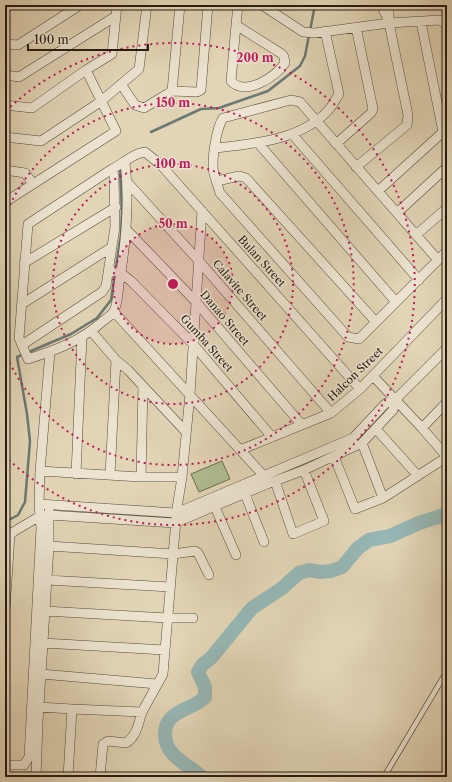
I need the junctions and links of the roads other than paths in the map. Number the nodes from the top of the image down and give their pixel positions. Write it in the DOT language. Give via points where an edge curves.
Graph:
graph roads {
  1 [pos="10,5"];
  2 [pos="80,5"];
  3 [pos="117,5"];
  4 [pos="147,5"];
  5 [pos="180,5"];
  6 [pos="208,5"];
  7 [pos="238,5"];
  8 [pos="262,5"];
  9 [pos="382,5"];
  10 [pos="389,5"];
  11 [pos="5,6"];
  12 [pos="116,16"];
  13 [pos="421,22"];
  14 [pos="389,23"];
  15 [pos="236,25"];
  16 [pos="447,25"];
  17 [pos="356,27"];
  18 [pos="325,31"];
  19 [pos="5,44"];
  20 [pos="86,70"];
  21 [pos="5,75"];
  22 [pos="121,84"];
  23 [pos="172,91"];
  24 [pos="100,102"];
  25 [pos="5,105"];
  26 [pos="316,122"];
  27 [pos="292,134"];
  28 [pos="5,137"];
  29 [pos="258,143"];
  30 [pos="336,144"];
  31 [pos="215,148"];
  32 [pos="125,162"];
  33 [pos="356,167"];
  34 [pos="447,167"];
  35 [pos="5,170"];
  36 [pos="112,170"];
  37 [pos="217,181"];
  38 [pos="128,183"];
  39 [pos="33,184"];
  40 [pos="378,191"];
  41 [pos="5,202"];
  42 [pos="116,207"];
  43 [pos="447,208"];
  44 [pos="202,211"];
  45 [pos="397,213"];
  46 [pos="127,230"];
  47 [pos="416,235"];
  48 [pos="112,246"];
  49 [pos="447,251"];
  50 [pos="198,260"];
  51 [pos="438,260"];
  52 [pos="24,263"];
  53 [pos="116,271"];
  54 [pos="418,280"];
  55 [pos="447,299"];
  56 [pos="196,302"];
  57 [pos="396,302"];
  58 [pos="22,304"];
  59 [pos="114,312"];
  60 [pos="376,322"];
  61 [pos="92,332"];
  62 [pos="82,337"];
  63 [pos="193,344"];
  64 [pos="447,348"];
  65 [pos="24,351"];
  66 [pos="50,352"];
  67 [pos="116,360"];
  68 [pos="372,376"];
  69 [pos="143,386"];
  70 [pos="360,389"];
  71 [pos="190,394"];
  72 [pos="395,400"];
  73 [pos="445,407"];
  74 [pos="332,413"];
  75 [pos="302,425"];
  76 [pos="376,428"];
  77 [pos="422,428"];
  78 [pos="186,432"];
  79 [pos="272,437"];
  80 [pos="362,443"];
  81 [pos="240,450"];
  82 [pos="334,456"];
  83 [pos="447,457"];
  84 [pos="304,470"];
  85 [pos="40,471"];
  86 [pos="76,474"];
  87 [pos="110,475"];
  88 [pos="264,476"];
  89 [pos="418,476"];
  90 [pos="141,477"];
  91 [pos="182,477"];
  92 [pos="275,481"];
  93 [pos="245,494"];
  94 [pos="383,498"];
  95 [pos="39,504"];
  96 [pos="49,505"];
  97 [pos="215,507"];
  98 [pos="176,513"];
  99 [pos="45,516"];
  100 [pos="175,523"];
  101 [pos="264,542"];
  102 [pos="49,546"];
  103 [pos="173,554"];
  104 [pos="236,554"];
  105 [pos="209,575"];
  106 [pos="47,580"];
  107 [pos="170,587"];
  108 [pos="5,610"];
  109 [pos="45,610"];
  110 [pos="167,618"];
  111 [pos="193,618"];
  112 [pos="43,643"];
  113 [pos="165,650"];
  114 [pos="447,671"];
  115 [pos="41,674"];
  116 [pos="157,684"];
  117 [pos="39,707"];
  118 [pos="72,709"];
  119 [pos="142,712"];
  120 [pos="34,723"];
  121 [pos="5,765"];
  122 [pos="36,777"];
  123 [pos="68,777"];
  124 [pos="100,777"];
  125 [pos="384,777"];
  1 -- 11 [label="street"];
  2 -- 19 [label="street" via="18,45"];
  3 -- 12 [label="street"];
  4 -- 22 [label="street" via="139,69"];
  5 -- 23 [label="street"];
  6 -- 23 [label="street" via="201,90"];
  7 -- 15 [label="street"];
  8 -- 18 [label="street" via="303,32"];
  9 -- 14 [label="street"];
  10 -- 14 [label="street"];
  12 -- 20 [label="street" via="112,54"];
  12 -- 21 [label="street" via="19,77"];
  13 -- 14 [label="street"];
  13 -- 16 [label="street" via="440,20"];
  13 -- 40 [label="street" via="443,132"];
  14 -- 17 [label="street"];
  14 -- 33 [label="street" via="408,115 406,125"];
  15 -- 15 [label="street" via="231,81 240,88 260,83 281,70 285,63 282,54"];
  17 -- 18 [label="street"];
  17 -- 30 [label="street" via="373,109"];
  18 -- 26 [label="street" via="339,94 331,107"];
  20 -- 24 [label="street"];
  20 -- 25 [label="street" via="32,108"];
  22 -- 23 [label="street" via="135,105 144,108"];
  22 -- 24 [label="street"];
  24 -- 28 [label="street" via="41,141"];
  24 -- 39 [label="street" via="116,131"];
  26 -- 27 [label="street"];
  26 -- 30 [label="street"];
  26 -- 31 [label="street" via="300,102 291,100 223,118 219,125"];
  27 -- 29 [label="street"];
  27 -- 54 [label="street"];
  29 -- 31 [label="street"];
  29 -- 57 [label="street"];
  30 -- 33 [label="street"];
  31 -- 37 [label="street" via="214,173"];
  32 -- 36 [label="street"];
  32 -- 38 [label="street"];
  32 -- 44 [label="street, Bulan Street" via="137,153 145,152 160,164"];
  33 -- 40 [label="street"];
  34 -- 45 [label="street"];
  35 -- 39 [label="street" via="25,173"];
  36 -- 42 [label="street"];
  36 -- 52 [label="street" via="28,224"];
  37 -- 60 [label="street" via="239,176 246,178"];
  37 -- 60 [label="street" via="220,193 348,337 359,339"];
  38 -- 46 [label="street"];
  38 -- 50 [label="street, Calavite Street"];
  39 -- 41 [label="street"];
  40 -- 45 [label="street"];
  42 -- 48 [label="street" via="116,227"];
  42 -- 52 [label="street"];
  43 -- 47 [label="street"];
  44 -- 50 [label="street"];
  44 -- 70 [label="street, Bulan Street"];
  45 -- 47 [label="street"];
  46 -- 53 [label="street"];
  46 -- 56 [label="street, Danao Street"];
  47 -- 51 [label="street"];
  48 -- 53 [label="street"];
  48 -- 58 [label="street"];
  49 -- 51 [label="street"];
  50 -- 56 [label="street"];
  50 -- 74 [label="street, Calavite Street"];
  51 -- 54 [label="street"];
  52 -- 58 [label="street"];
  53 -- 59 [label="street"];
  53 -- 63 [label="street, Gumba Street" via="131,281"];
  53 -- 65 [label="street" via="102,292"];
  54 -- 57 [label="street"];
  55 -- 68 [label="street, Halcon Street"];
  56 -- 63 [label="street"];
  56 -- 75 [label="street, Danao Street"];
  57 -- 60 [label="street"];
  58 -- 65 [label="street" via="19,338"];
  59 -- 61 [label="street"];
  59 -- 71 [label="street"];
  61 -- 62 [label="street"];
  61 -- 67 [label="street"];
  62 -- 66 [label="street"];
  62 -- 86 [label="street"];
  63 -- 71 [label="street"];
  63 -- 79 [label="street, Gumba Street"];
  64 -- 72 [label="street"];
  65 -- 66 [label="street" via="28,359"];
  66 -- 85 [label="street"];
  67 -- 69 [label="street"];
  67 -- 87 [label="street"];
  68 -- 70 [label="street, Halcon Street"];
  68 -- 72 [label="street"];
  69 -- 78 [label="street"];
  69 -- 90 [label="street"];
  70 -- 74 [label="street, Halcon Street"];
  71 -- 78 [label="street"];
  71 -- 81 [label="street"];
  72 -- 76 [label="street" via="393,410"];
  72 -- 77 [label="street"];
  72 -- 88 [label="street" via="386,402 353,438"];
  73 -- 77 [label="street"];
  74 -- 75 [label="street, Halcon Street"];
  75 -- 79 [label="street, Halcon Street"];
  76 -- 80 [label="street"];
  76 -- 89 [label="street"];
  77 -- 83 [label="street"];
  78 -- 91 [label="street"];
  79 -- 81 [label="street, Halcon Street"];
  80 -- 82 [label="street"];
  80 -- 94 [label="street"];
  81 -- 88 [label="street"];
  82 -- 84 [label="street"];
  82 -- 94 [label="street" via="355,509"];
  83 -- 89 [label="street"];
  84 -- 92 [label="street"];
  84 -- 92 [label="street" via="324,521 294,534"];
  85 -- 86 [label="street"];
  85 -- 95 [label="street"];
  86 -- 87 [label="street"];
  87 -- 90 [label="street"];
  88 -- 98 [label="street"];
  89 -- 94 [label="street"];
  90 -- 91 [label="street"];
  91 -- 98 [label="street"];
  92 -- 93 [label="street"];
  93 -- 97 [label="street"];
  93 -- 101 [label="street"];
  95 -- 96 [label="street"];
  95 -- 99 [label="street"];
  96 -- 98 [label="street"];
  96 -- 99 [label="street"];
  97 -- 100 [label="street"];
  97 -- 104 [label="street"];
  98 -- 100 [label="street"];
  99 -- 100 [label="street"];
  99 -- 102 [label="street"];
  99 -- 108 [label="street" via="10,535"];
  99 -- 120 [label="street" via="41,528"];
  100 -- 103 [label="street"];
  102 -- 103 [label="street"];
  102 -- 106 [label="street"];
  103 -- 105 [label="street" via="197,552"];
  103 -- 107 [label="street"];
  106 -- 107 [label="street"];
  106 -- 109 [label="street"];
  107 -- 110 [label="street"];
  109 -- 110 [label="street"];
  109 -- 112 [label="street"];
  110 -- 111 [label="street"];
  110 -- 113 [label="street"];
  112 -- 113 [label="street"];
  112 -- 115 [label="street"];
  113 -- 116 [label="street" via="163,674"];
  114 -- 125 [label="lane"];
  115 -- 116 [label="street"];
  115 -- 117 [label="street"];
  116 -- 119 [label="street"];
  117 -- 118 [label="street"];
  117 -- 120 [label="street"];
  118 -- 119 [label="street"];
  118 -- 123 [label="street"];
  119 -- 124 [label="street" via="131,740 126,743 108,740 103,744"];
  120 -- 121 [label="street" via="27,761 24,765"];
  120 -- 122 [label="street"];
}
